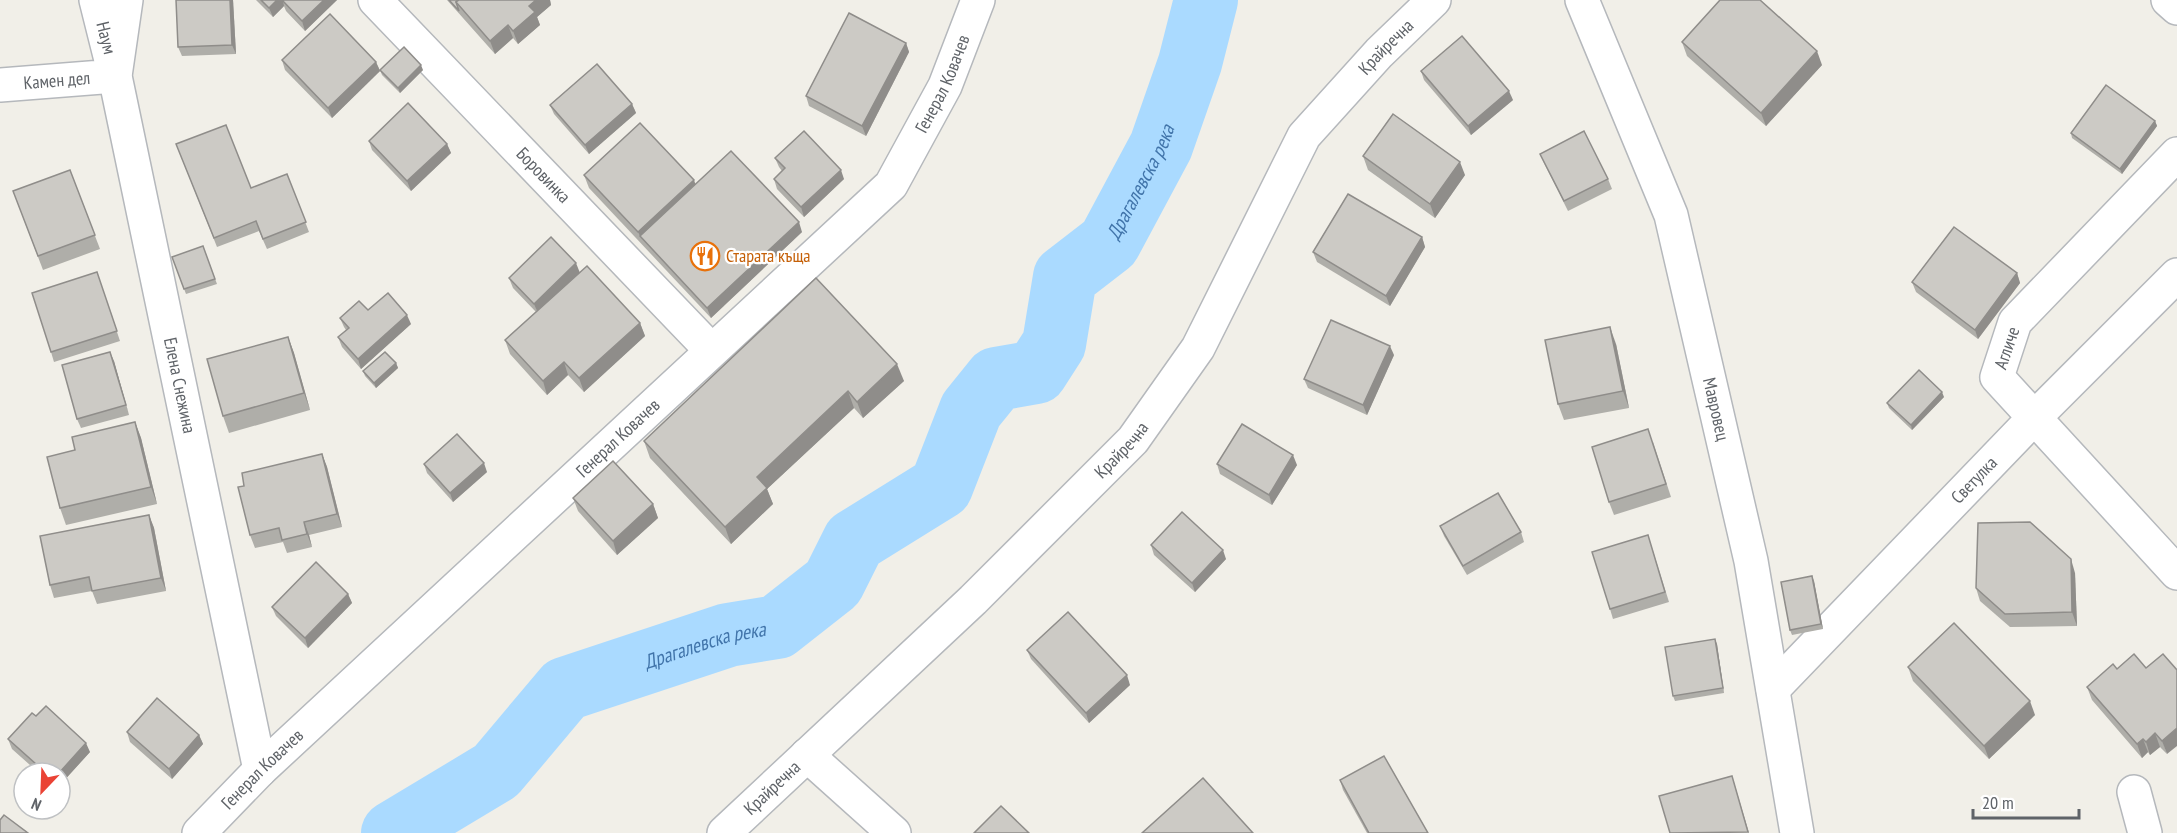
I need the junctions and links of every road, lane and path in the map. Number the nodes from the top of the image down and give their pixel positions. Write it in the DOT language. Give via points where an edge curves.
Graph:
graph roads {
  1 [pos="96,0"];
  2 [pos="126,0"];
  3 [pos="375,0"];
  4 [pos="978,0"];
  5 [pos="1434,0"];
  6 [pos="1582,0"];
  7 [pos="2168,0"];
  8 [pos="2177,8"];
  9 [pos="115,76"];
  10 [pos="0,85"];
  11 [pos="2177,154"];
  12 [pos="2177,275"];
  13 [pos="711,350"];
  14 [pos="2034,418"];
  15 [pos="2177,573"];
  16 [pos="1773,689"];
  17 [pos="807,755"];
  18 [pos="260,770"];
  19 [pos="2134,792"];
  20 [pos="199,833"];
  21 [pos="724,833"];
  22 [pos="894,833"];
  23 [pos="1797,833"];
  24 [pos="2145,833"];
  1 -- 9 [label="street, Наум"];
  2 -- 9 [label="street, Елена Снежина"];
  3 -- 13 [label="street, Боровинка"];
  4 -- 13 [label="street, Генерал Ковачев" via="945,86 891,185"];
  5 -- 17 [label="street, Крайречна" via="1379,53 1304,136 1198,348 1133,440 972,600"];
  6 -- 16 [label="street, Мавровец" via="1671,215 1751,561"];
  7 -- 8 [label="street"];
  9 -- 10 [label="street, Камен дел"];
  9 -- 18 [label="street, Елена Снежина"];
  11 -- 14 [label="street, Агличе" via="2015,322 1996,377"];
  12 -- 14 [label="street, Светулка"];
  13 -- 18 [label="street, Генерал Ковачев"];
  14 -- 15 [label="street, Агличе"];
  14 -- 16 [label="street, Светулка"];
  16 -- 23 [label="street, Мавровец"];
  17 -- 21 [label="street, Крайречна"];
  17 -- 22 [label="street"];
  18 -- 20 [label="street, Генерал Ковачев"];
  19 -- 24 [label="street"];
}
